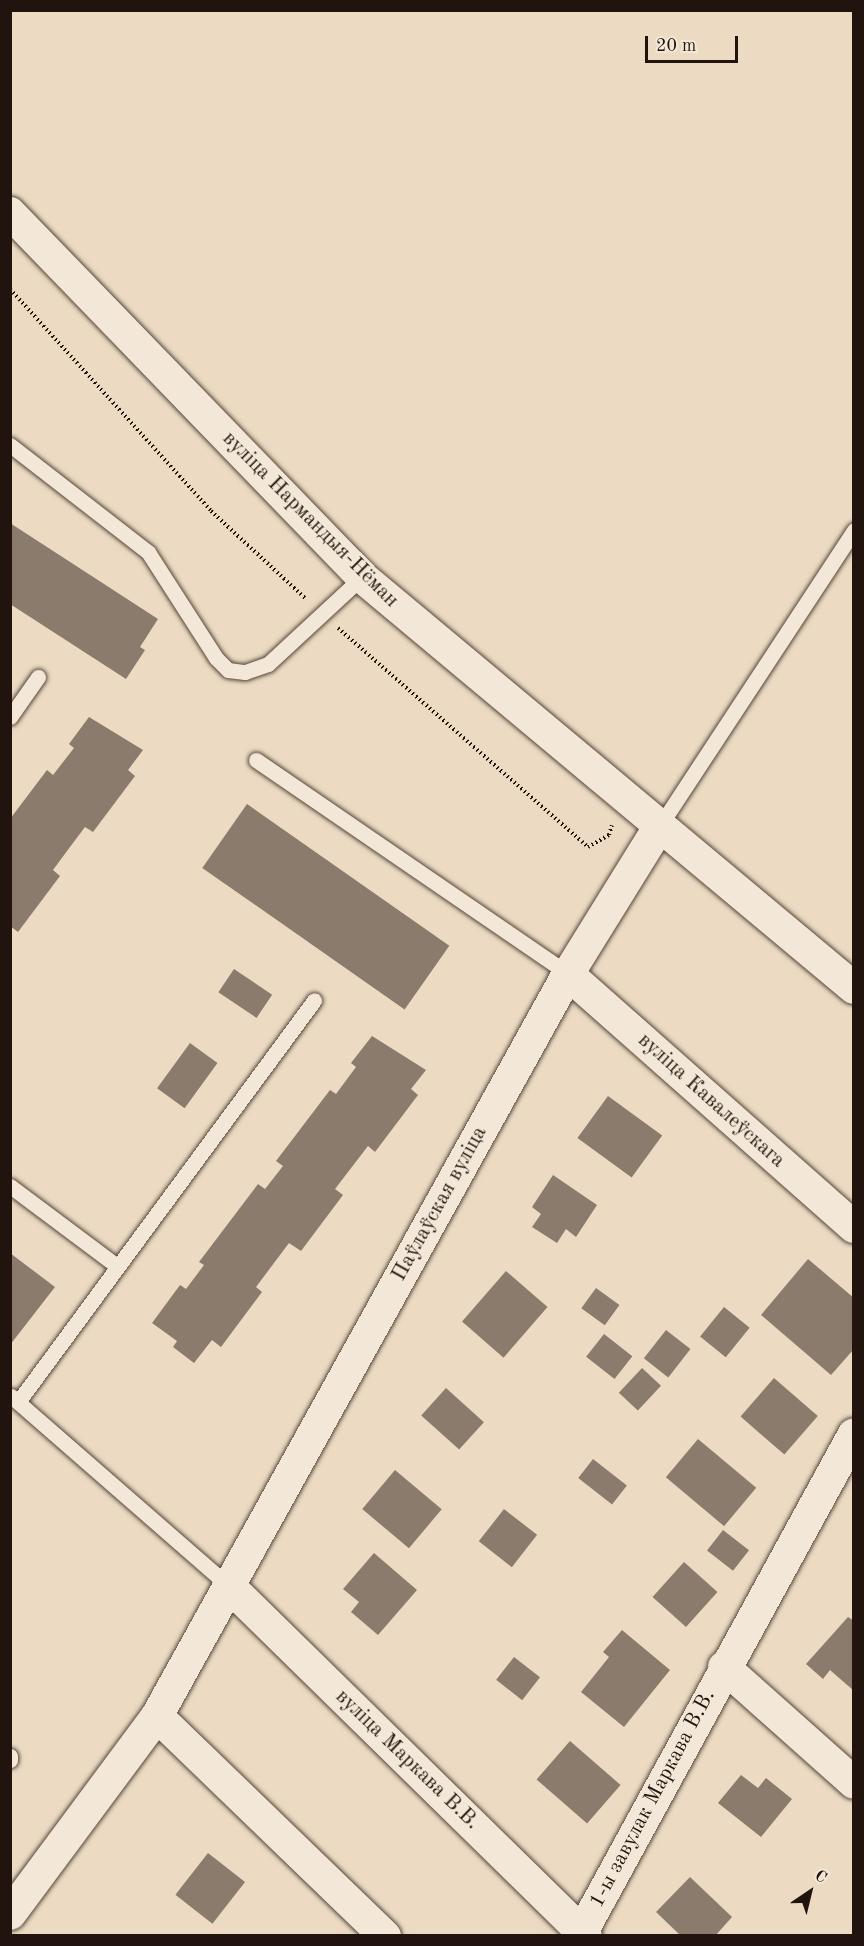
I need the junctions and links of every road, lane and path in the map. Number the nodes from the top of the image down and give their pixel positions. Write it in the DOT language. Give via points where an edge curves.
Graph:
graph roads {
  1 [pos="10,213"];
  2 [pos="10,289"];
  3 [pos="10,445"];
  4 [pos="854,530"];
  5 [pos="362,577"];
  6 [pos="322,613"];
  7 [pos="38,677"];
  8 [pos="10,717"];
  9 [pos="256,760"];
  10 [pos="659,827"];
  11 [pos="588,848"];
  12 [pos="568,974"];
  13 [pos="854,988"];
  14 [pos="314,1000"];
  15 [pos="10,1186"];
  16 [pos="854,1227"];
  17 [pos="117,1266"];
  18 [pos="14,1398"];
  19 [pos="854,1434"];
  20 [pos="228,1585"];
  21 [pos="724,1667"];
  22 [pos="157,1716"];
  23 [pos="854,1783"];
  24 [pos="10,1914"];
  25 [pos="584,1934"];
  26 [pos="385,1935"];
  1 -- 5 [label="street, вуліца Нармандыя-Нёман"];
  2 -- 6 [label="path" via="211,511"];
  3 -- 6 [label="lane" via="148,552 216,658 228,670 245,672 268,664"];
  4 -- 10 [label="lane"];
  5 -- 6 [label="lane"];
  5 -- 10 [label="street, вуліца Нармандыя-Нёман"];
  6 -- 11 [label="path"];
  7 -- 8 [label="lane"];
  9 -- 12 [label="lane"];
  10 -- 12 [label="street, Паўлаўская вуліца"];
  10 -- 13 [label="street, вуліца Нармандыя-Нёман"];
  12 -- 16 [label="street, вуліца Кавалеўскага"];
  12 -- 20 [label="street, Паўлаўская вуліца"];
  14 -- 17 [label="lane"];
  15 -- 17 [label="lane"];
  17 -- 18 [label="lane"];
  18 -- 20 [label="lane"];
  19 -- 21 [label="street, 1-ы завулак Маркава В.В."];
  20 -- 22 [label="street, Паўлаўская вуліца"];
  20 -- 25 [label="street, вуліца Маркава В.В."];
  21 -- 23 [label="street, 1-ы завулак Маркава В.В."];
  21 -- 25 [label="street, 1-ы завулак Маркава В.В."];
  22 -- 24 [label="street, Паўлаўская вуліца"];
  22 -- 26 [label="street"];
}
